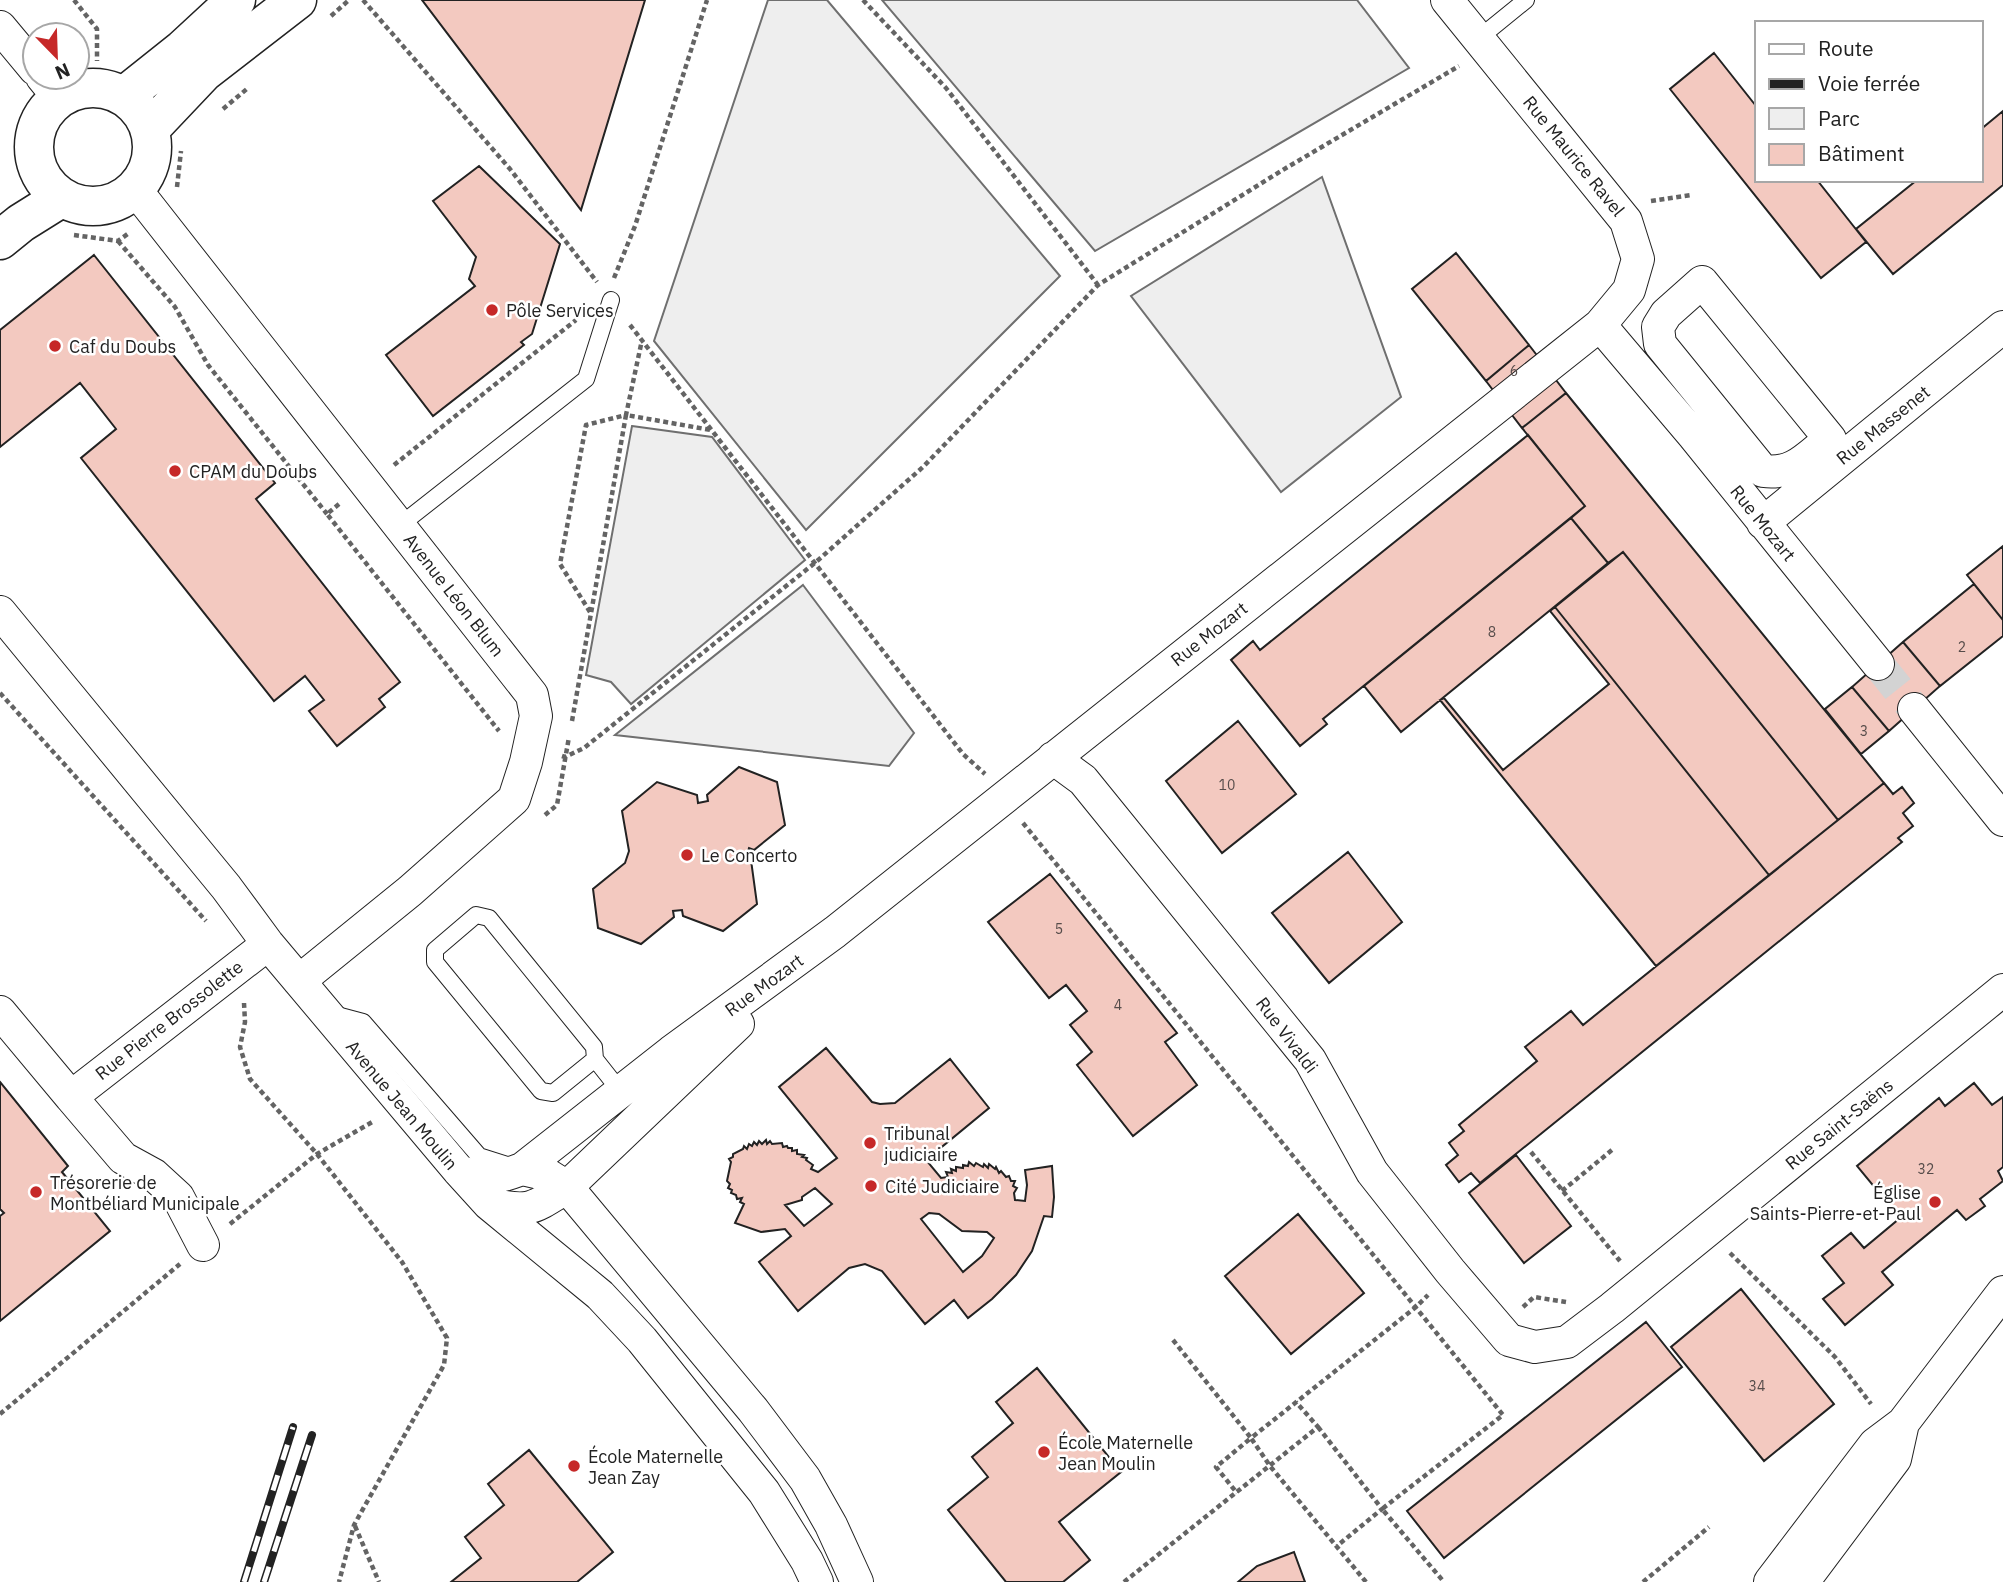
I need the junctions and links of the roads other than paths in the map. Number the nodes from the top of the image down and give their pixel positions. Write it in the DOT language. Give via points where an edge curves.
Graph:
graph roads {
  1 [pos="236,0"];
  2 [pos="1447,0"];
  3 [pos="1526,0"];
  4 [pos="313,9"];
  5 [pos="0,27"];
  6 [pos="1472,51"];
  7 [pos="21,52"];
  8 [pos="91,88"];
  9 [pos="50,91"];
  10 [pos="124,96"];
  11 [pos="167,136"];
  12 [pos="52,188"];
  13 [pos="145,201"];
  14 [pos="0,213"];
  15 [pos="0,240"];
  16 [pos="1702,282"];
  17 [pos="611,300"];
  18 [pos="1600,325"];
  19 [pos="2003,327"];
  20 [pos="1763,523"];
  21 [pos="407,536"];
  22 [pos="0,612"];
  23 [pos="1878,664"];
  24 [pos="1914,709"];
  25 [pos="1053,758"];
  26 [pos="2003,820"];
  27 [pos="835,932"];
  28 [pos="256,953"];
  29 [pos="299,981"];
  30 [pos="2003,990"];
  31 [pos="0,1012"];
  32 [pos="324,1012"];
  33 [pos="595,1059"];
  34 [pos="621,1092"];
  35 [pos="71,1097"];
  36 [pos="522,1169"];
  37 [pos="459,1171"];
  38 [pos="567,1187"];
  39 [pos="489,1204"];
  40 [pos="203,1245"];
  41 [pos="2003,1292"];
  42 [pos="1535,1347"];
  43 [pos="1903,1423"];
  44 [pos="817,1582"];
  45 [pos="857,1582"];
  46 [pos="1770,1582"];
  47 [pos="1803,1582"];
  1 -- 10 [label="street"];
  2 -- 6 [label="street, Rue Maurice Ravel"];
  3 -- 6 [label="lane"];
  4 -- 11 [label="street" via="204,72"];
  5 -- 7 [label="street"];
  6 -- 18 [label="street, Rue Maurice Ravel" via="1626,221 1638,259 1629,290"];
  8 -- 10 [label="street"];
  9 -- 12 [label="street" via="35,135 35,162"];
  10 -- 11 [label="street"];
  11 -- 13 [label="street" via="153,145 145,176"];
  12 -- 13 [label="street" via="76,204 92,207 123,199"];
  12 -- 14 [label="street"];
  12 -- 15 [label="street"];
  13 -- 21 [label="street, Avenue Léon Blum"];
  16 -- 16 [label="street" via="1830,439 1791,470 1763,471 1660,344 1658,327 1666,314"];
  17 -- 21 [label="lane" via="586,379"];
  18 -- 20 [label="street, Rue Mozart"];
  18 -- 25 [label="street, Rue Mozart"];
  19 -- 20 [label="street, Rue Massenet"];
  20 -- 23 [label="street, Rue Mozart"];
  21 -- 29 [label="street, Avenue Léon Blum" via="532,695 536,716 528,751 514,799"];
  22 -- 28 [label="street, Avenue Jean Moulin" via="226,887"];
  24 -- 26 [label="street"];
  25 -- 27 [label="street, Rue Mozart"];
  25 -- 42 [label="street, Rue Vivaldi" via="1083,780 1310,1060 1372,1172 1450,1271 1509,1339"];
  27 -- 34 [label="street, Rue Mozart"];
  27 -- 38 [label="street"];
  28 -- 29 [label="street, Avenue Jean Moulin"];
  28 -- 35 [label="street, Rue Pierre Brossolette"];
  29 -- 32 [label="street, Avenue Jean Moulin"];
  30 -- 42 [label="street, Rue Saint-Saëns" via="1612,1308 1567,1342"];
  31 -- 35 [label="street"];
  32 -- 36 [label="lane" via="363,1022 479,1156"];
  32 -- 37 [label="street, Avenue Jean Moulin"];
  33 -- 33 [label="lane" via="553,1093 541,1091 435,962 435,950 476,915 489,918 594,1047"];
  33 -- 34 [label="lane"];
  34 -- 36 [label="street, Rue Mozart"];
  35 -- 40 [label="street" via="123,1158 155,1175 178,1197"];
  36 -- 37 [label="street, Rue Mozart" via="496,1179 479,1179"];
  36 -- 38 [label="street" via="548,1175"];
  37 -- 39 [label="street, Avenue Jean Moulin"];
  38 -- 39 [label="street" via="540,1205 520,1210"];
  38 -- 45 [label="street" via="790,1460 831,1525"];
  39 -- 44 [label="street, Avenue Jean Moulin" via="600,1295 642,1340 764,1492"];
  41 -- 43 [label="street"];
  43 -- 46 [label="street" via="1875,1444"];
  43 -- 47 [label="street" via="1895,1459"];
}
